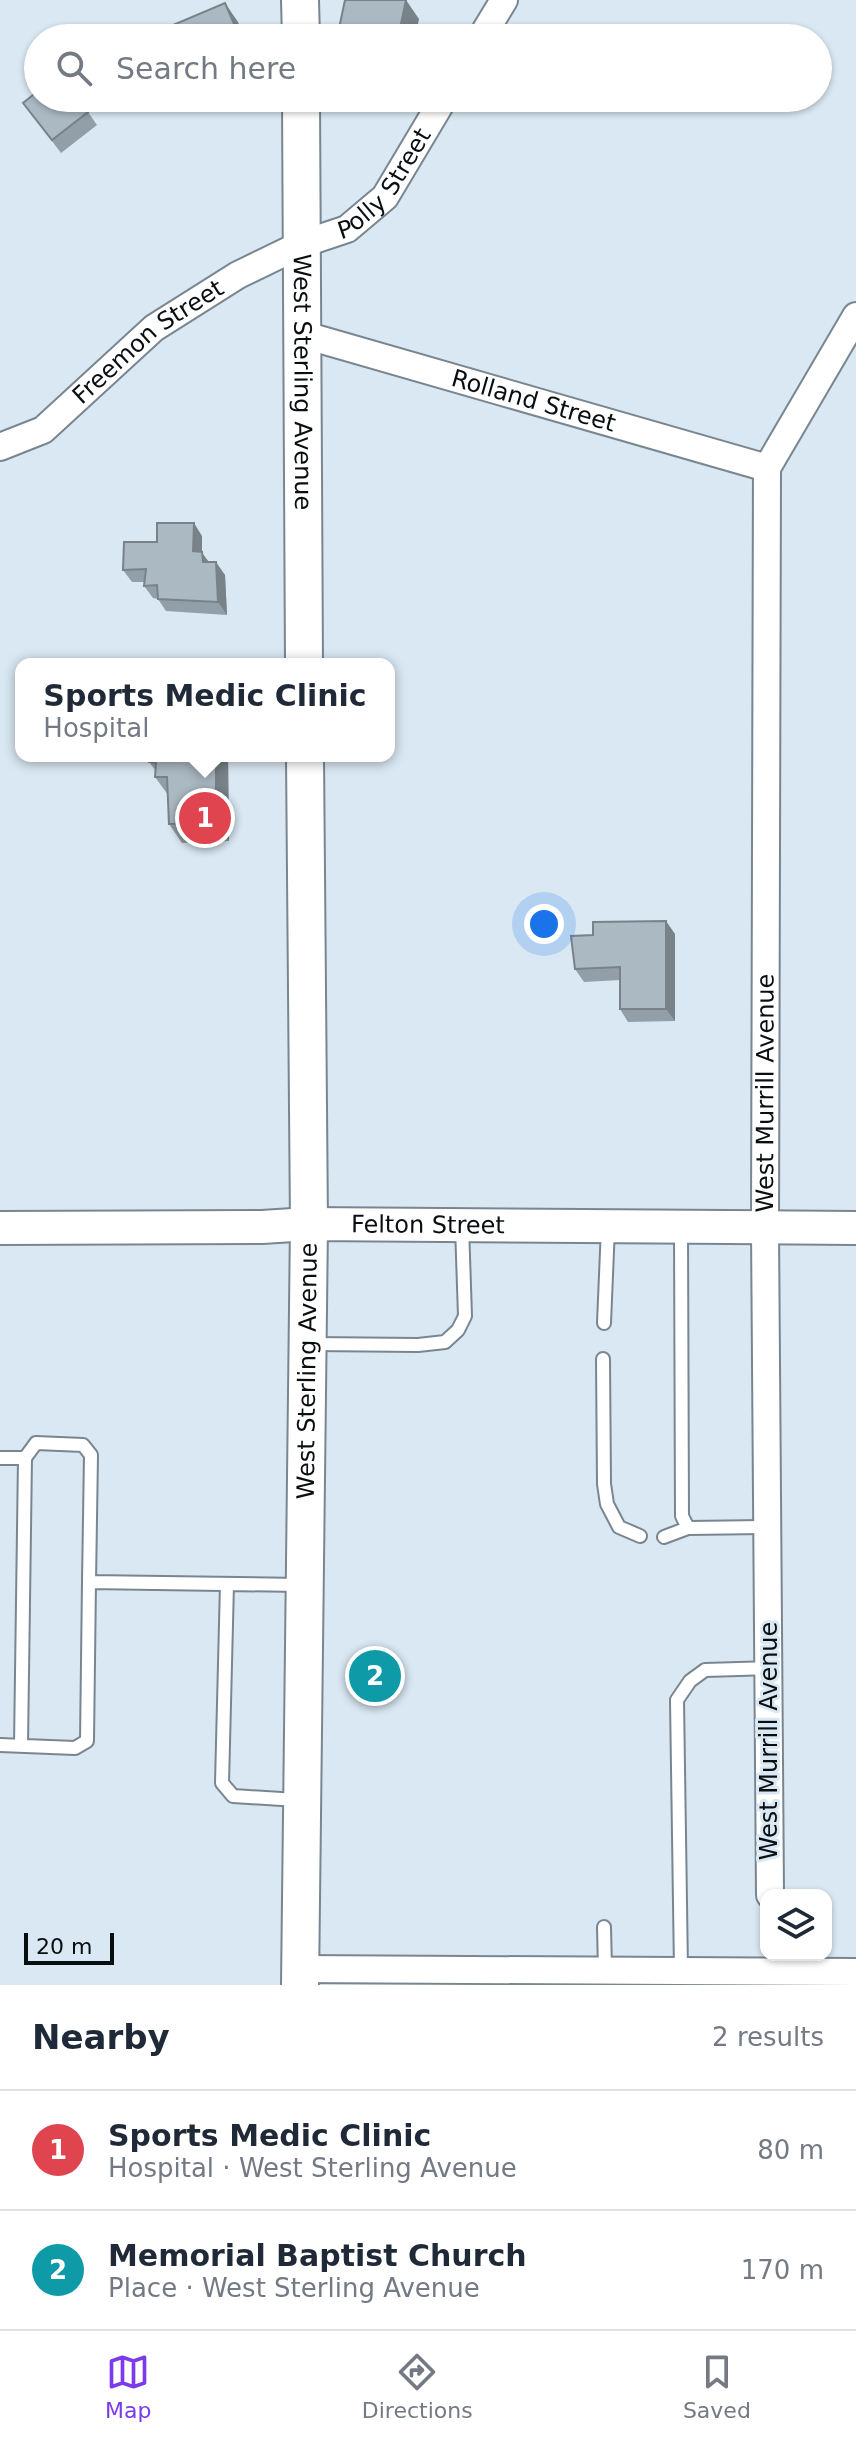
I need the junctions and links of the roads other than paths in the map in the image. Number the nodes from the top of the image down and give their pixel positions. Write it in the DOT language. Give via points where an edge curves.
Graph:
graph roads {
  1 [pos="300,0"];
  2 [pos="504,0"];
  3 [pos="301,24"];
  4 [pos="489,24"];
  5 [pos="301,112"];
  6 [pos="436,112"];
  7 [pos="302,244"];
  8 [pos="856,316"];
  9 [pos="301,334"];
  10 [pos="0,447"];
  11 [pos="767,468"];
  12 [pos="304,658"];
  13 [pos="305,762"];
  14 [pos="309,1224"];
  15 [pos="462,1226"];
  16 [pos="608,1227"];
  17 [pos="0,1228"];
  18 [pos="681,1228"];
  19 [pos="856,1228"];
  20 [pos="765,1229"];
  21 [pos="604,1323"];
  22 [pos="307,1344"];
  23 [pos="603,1359"];
  24 [pos="0,1458"];
  25 [pos="25,1458"];
  26 [pos="768,1527"];
  27 [pos="688,1528"];
  28 [pos="640,1536"];
  29 [pos="664,1537"];
  30 [pos="89,1582"];
  31 [pos="227,1584"];
  32 [pos="305,1585"];
  33 [pos="769,1668"];
  34 [pos="0,1745"];
  35 [pos="21,1746"];
  36 [pos="302,1800"];
  37 [pos="770,1889"];
  38 [pos="604,1927"];
  39 [pos="771,1962"];
  40 [pos="605,1970"];
  41 [pos="681,1970"];
  42 [pos="856,1972"];
  43 [pos="300,1977"];
  44 [pos="396,1977"];
  1 -- 3 [label="main road"];
  2 -- 4 [label="street"];
  5 -- 7 [label="main road, West Sterling Avenue"];
  6 -- 7 [label="street, Polly Street" via="385,197 347,229"];
  7 -- 9 [label="main road, West Sterling Avenue"];
  7 -- 10 [label="street, Freemon Street" via="238,275 154,328 43,430"];
  8 -- 11 [label="street"];
  9 -- 11 [label="street, Rolland Street"];
  9 -- 12 [label="main road, West Sterling Avenue"];
  11 -- 20 [label="street, West Murrill Avenue"];
  13 -- 14 [label="main road, West Sterling Avenue"];
  14 -- 15 [label="street, Felton Street"];
  14 -- 17 [label="street, Felton Street"];
  14 -- 22 [label="main road, West Sterling Avenue"];
  15 -- 16 [label="street, Felton Street"];
  15 -- 22 [label="lane" via="465,1316 445,1342"];
  16 -- 18 [label="street, Felton Street"];
  16 -- 21 [label="lane"];
  18 -- 20 [label="street, Felton Street"];
  18 -- 27 [label="lane" via="682,1516"];
  19 -- 20 [label="street, Felton Street"];
  20 -- 26 [label="street, West Murrill Avenue"];
  22 -- 32 [label="main road, West Sterling Avenue"];
  23 -- 28 [label="lane" via="607,1504 619,1527"];
  24 -- 25 [label="lane"];
  25 -- 30 [label="lane" via="36,1443 83,1445 91,1455"];
  25 -- 35 [label="lane"];
  26 -- 27 [label="lane"];
  26 -- 33 [label="street, West Murrill Avenue"];
  27 -- 29 [label="lane"];
  30 -- 31 [label="lane"];
  30 -- 35 [label="lane" via="87,1741 75,1748"];
  31 -- 32 [label="lane"];
  31 -- 36 [label="lane" via="222,1783 233,1796"];
  32 -- 36 [label="main road, West Sterling Avenue"];
  33 -- 37 [label="street, West Murrill Avenue"];
  33 -- 41 [label="lane" via="705,1670 677,1700"];
  34 -- 35 [label="lane"];
  36 -- 43 [label="main road, West Sterling Avenue"];
  38 -- 40 [label="lane"];
  39 -- 41 [label="street"];
  39 -- 42 [label="street"];
  40 -- 41 [label="street"];
  40 -- 44 [label="street"];
  43 -- 44 [label="street"];
}
